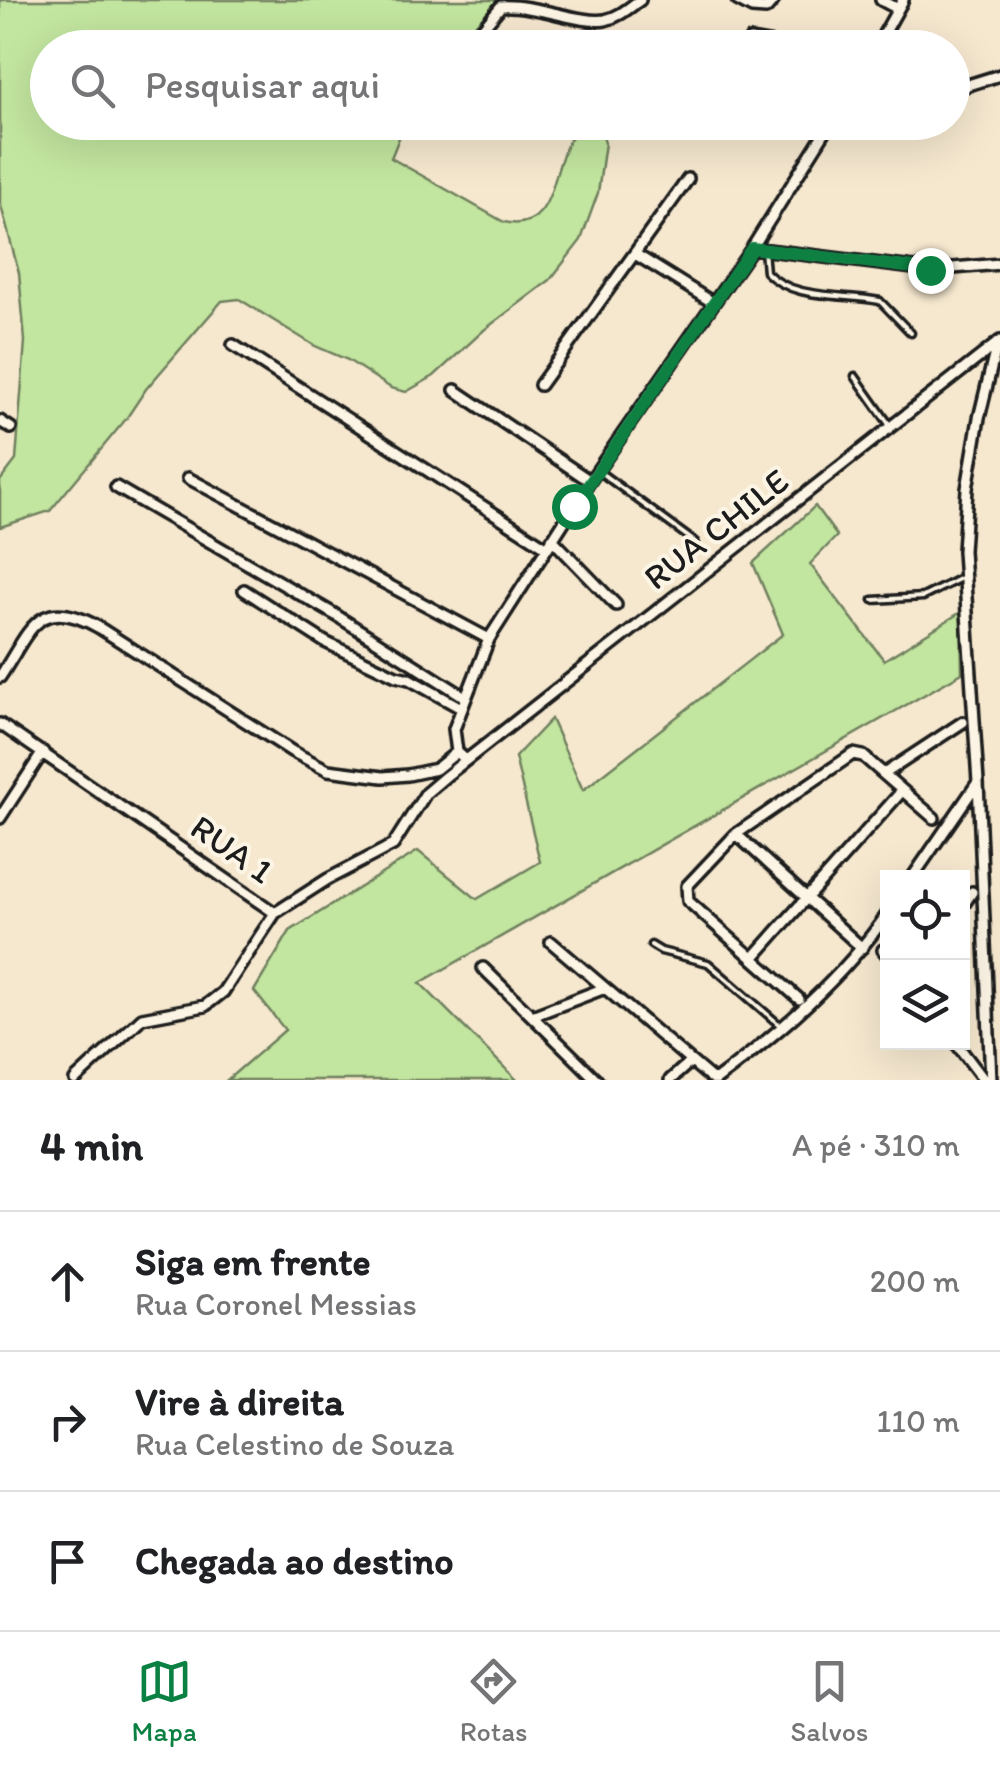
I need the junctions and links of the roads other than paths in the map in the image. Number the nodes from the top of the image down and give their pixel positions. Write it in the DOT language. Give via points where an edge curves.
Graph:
graph roads {
  1 [pos="640,0"];
  2 [pos="737,0"];
  3 [pos="774,0"];
  4 [pos="881,0"];
  5 [pos="901,5"];
  6 [pos="481,30"];
  7 [pos="886,30"];
  8 [pos="1000,75"];
  9 [pos="970,84"];
  10 [pos="820,140"];
  11 [pos="688,180"];
  12 [pos="752,248"];
  13 [pos="764,250"];
  14 [pos="634,254"];
  15 [pos="1000,264"];
  16 [pos="712,302"];
  17 [pos="911,334"];
  18 [pos="998,342"];
  19 [pos="233,345"];
  20 [pos="855,376"];
  21 [pos="540,386"];
  22 [pos="455,390"];
  23 [pos="0,422"];
  24 [pos="891,426"];
  25 [pos="10,428"];
  26 [pos="598,470"];
  27 [pos="188,478"];
  28 [pos="590,480"];
  29 [pos="116,487"];
  30 [pos="695,542"];
  31 [pos="549,543"];
  32 [pos="965,576"];
  33 [pos="244,590"];
  34 [pos="873,600"];
  35 [pos="616,605"];
  36 [pos="489,638"];
  37 [pos="0,677"];
  38 [pos="463,703"];
  39 [pos="964,722"];
  40 [pos="0,724"];
  41 [pos="43,752"];
  42 [pos="457,752"];
  43 [pos="466,760"];
  44 [pos="884,774"];
  45 [pos="978,782"];
  46 [pos="902,791"];
  47 [pos="0,818"];
  48 [pos="934,818"];
  49 [pos="736,834"];
  50 [pos="918,870"];
  51 [pos="972,892"];
  52 [pos="970,895"];
  53 [pos="805,900"];
  54 [pos="275,913"];
  55 [pos="880,924"];
  56 [pos="551,942"];
  57 [pos="652,945"];
  58 [pos="862,948"];
  59 [pos="754,956"];
  60 [pos="483,968"];
  61 [pos="605,988"];
  62 [pos="799,999"];
  63 [pos="532,1016"];
  64 [pos="995,1023"];
  65 [pos="782,1028"];
  66 [pos="962,1050"];
  67 [pos="690,1062"];
  68 [pos="75,1080"];
  69 [pos="597,1080"];
  70 [pos="670,1080"];
  71 [pos="714,1080"];
  72 [pos="987,1080"];
  1 -- 6 [label="street" via="600,21 535,6 501,6"];
  2 -- 3 [label="street" via="759,10"];
  4 -- 5 [label="street"];
  5 -- 7 [label="street"];
  8 -- 9 [label="street"];
  10 -- 12 [label="street"];
  11 -- 14 [label="street"];
  12 -- 13 [label="street"];
  12 -- 16 [label="street"];
  13 -- 15 [label="street" via="930,270"];
  13 -- 17 [label="lane" via="766,272 777,284 880,301"];
  14 -- 16 [label="street"];
  14 -- 21 [label="street"];
  16 -- 26 [label="street"];
  18 -- 24 [label="street, RUA CHILE"];
  18 -- 32 [label="street" via="966,489"];
  19 -- 31 [label="street"];
  20 -- 24 [label="lane"];
  22 -- 28 [label="street"];
  23 -- 25 [label="street"];
  24 -- 43 [label="street, RUA CHILE"];
  26 -- 28 [label="street"];
  26 -- 30 [label="lane"];
  27 -- 36 [label="street"];
  28 -- 31 [label="street"];
  29 -- 38 [label="street" via="334,614"];
  31 -- 35 [label="street"];
  31 -- 36 [label="street"];
  32 -- 34 [label="lane" via="924,597"];
  32 -- 45 [label="street"];
  33 -- 38 [label="street" via="324,642"];
  36 -- 38 [label="street"];
  37 -- 42 [label="street" via="38,620 63,612 328,770 408,775 436,769"];
  38 -- 42 [label="street" via="454,730"];
  39 -- 44 [label="street"];
  40 -- 41 [label="street, RUA 1"];
  41 -- 47 [label="street"];
  41 -- 54 [label="street, RUA 1"];
  42 -- 43 [label="street"];
  43 -- 54 [label="street, RUA 1" via="426,794 394,844"];
  44 -- 46 [label="street"];
  44 -- 49 [label="street" via="853,754"];
  45 -- 50 [label="street"];
  45 -- 64 [label="street"];
  46 -- 48 [label="street"];
  46 -- 53 [label="street"];
  49 -- 53 [label="street"];
  49 -- 59 [label="street" via="686,892 688,901"];
  51 -- 52 [label="street"];
  53 -- 58 [label="street"];
  53 -- 59 [label="street"];
  54 -- 68 [label="street" via="224,992 205,1006 142,1018"];
  55 -- 58 [label="street"];
  56 -- 61 [label="street"];
  57 -- 65 [label="lane" via="708,963"];
  58 -- 65 [label="street"];
  59 -- 62 [label="street"];
  60 -- 63 [label="street"];
  61 -- 63 [label="street"];
  61 -- 67 [label="street"];
  63 -- 69 [label="street"];
  64 -- 72 [label="street"];
  65 -- 71 [label="street"];
  66 -- 72 [label="street"];
  67 -- 70 [label="street"];
  67 -- 71 [label="street"];
}
